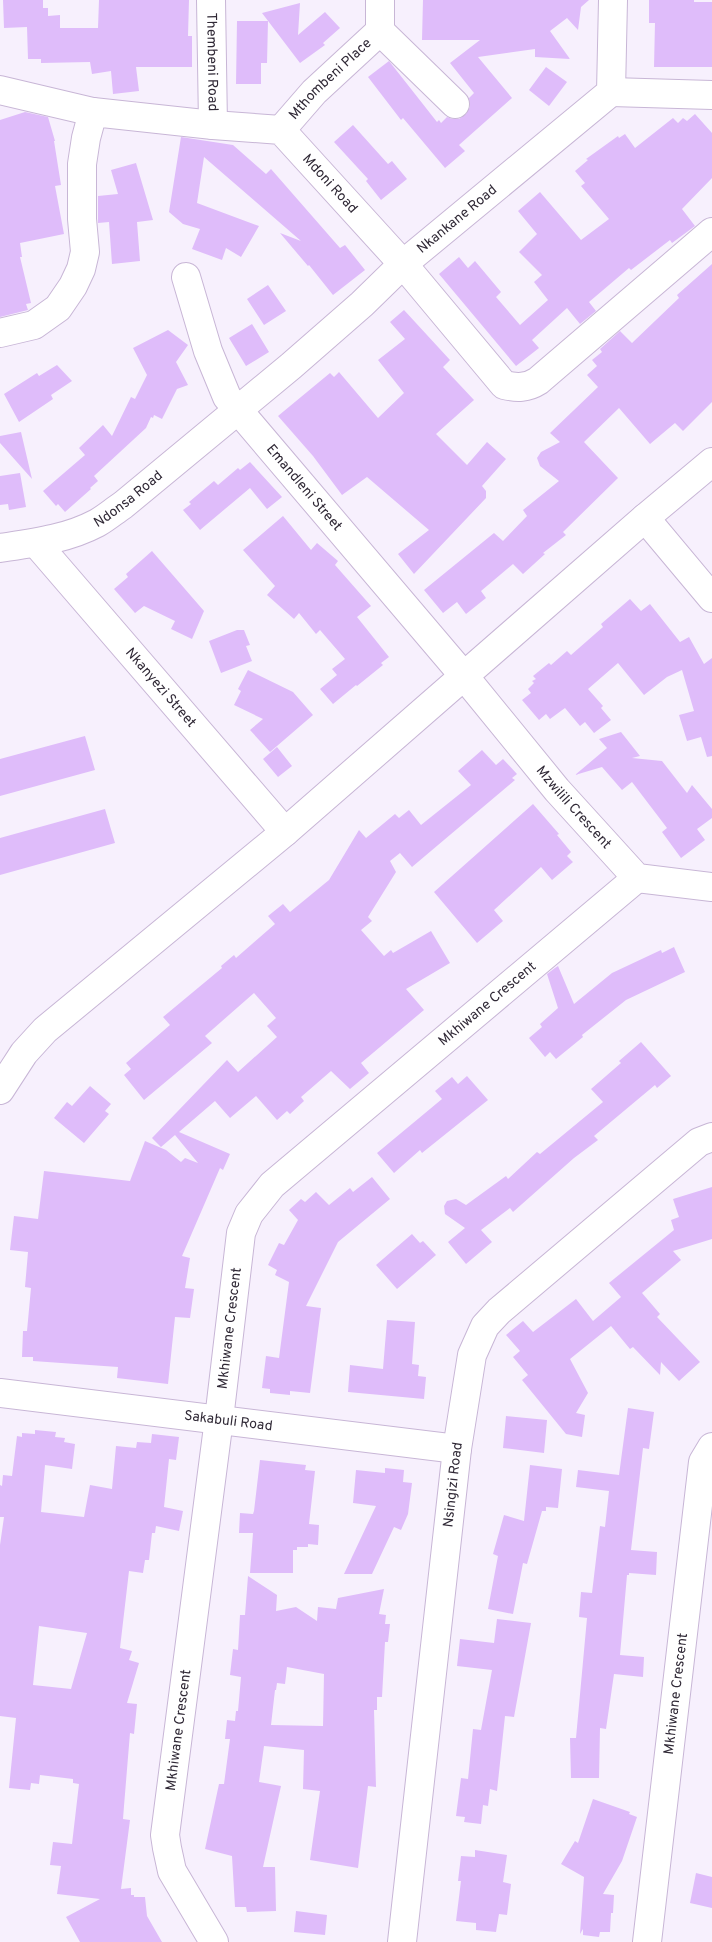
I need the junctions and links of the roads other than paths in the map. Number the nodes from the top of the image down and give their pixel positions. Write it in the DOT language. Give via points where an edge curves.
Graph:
graph roads {
  1 [pos="211,0"];
  2 [pos="380,0"];
  3 [pos="613,0"];
  4 [pos="380,31"];
  5 [pos="0,90"];
  6 [pos="611,92"];
  7 [pos="712,95"];
  8 [pos="455,104"];
  9 [pos="93,112"];
  10 [pos="213,125"];
  11 [pos="281,130"];
  12 [pos="712,232"];
  13 [pos="403,264"];
  14 [pos="186,277"];
  15 [pos="0,334"];
  16 [pos="237,410"];
  17 [pos="712,462"];
  18 [pos="645,518"];
  19 [pos="36,543"];
  20 [pos="0,548"];
  21 [pos="712,598"];
  22 [pos="464,676"];
  23 [pos="285,832"];
  24 [pos="636,878"];
  25 [pos="712,886"];
  26 [pos="0,1090"];
  27 [pos="712,1137"];
  28 [pos="0,1393"];
  29 [pos="219,1419"];
  30 [pos="712,1447"];
  31 [pos="457,1448"];
  32 [pos="214,1942"];
  33 [pos="402,1942"];
  34 [pos="647,1942"];
  1 -- 10 [label="street, Thembeni Road"];
  2 -- 4 [label="street, Mthombeni Place"];
  3 -- 6 [label="street"];
  4 -- 8 [label="street"];
  4 -- 11 [label="street, Mthombeni Place" via="314,92"];
  5 -- 9 [label="street"];
  6 -- 7 [label="street"];
  6 -- 13 [label="street, Nkankane Road"];
  9 -- 10 [label="street"];
  9 -- 15 [label="street" via="82,164 85,252 81,269 58,308 34,324"];
  10 -- 11 [label="street"];
  11 -- 13 [label="street, Mdoni Road"];
  12 -- 13 [label="street, Mdoni Road" via="538,381 521,387 504,385"];
  13 -- 16 [label="street, Nkankane Road" via="320,341"];
  14 -- 16 [label="street, Emandleni Street" via="208,351 227,397"];
  16 -- 19 [label="street, Ndonsa Road" via="97,523 68,536"];
  16 -- 22 [label="street, Emandleni Street"];
  17 -- 18 [label="street"];
  18 -- 21 [label="street"];
  18 -- 22 [label="street"];
  19 -- 20 [label="street, Ndonsa Road"];
  19 -- 23 [label="street, Nkanyezi Street"];
  22 -- 23 [label="street"];
  22 -- 24 [label="street, Mzwilili Crescent" via="557,790"];
  23 -- 26 [label="street" via="45,1030"];
  24 -- 25 [label="street"];
  24 -- 29 [label="street, Mkhiwane Crescent" via="260,1198 241,1233"];
  27 -- 31 [label="street, Nsingizi Road" via="699,1142 485,1326 472,1355"];
  28 -- 29 [label="street, Sakabuli Road"];
  29 -- 31 [label="street, Sakabuli Road"];
  29 -- 32 [label="street, Mkhiwane Crescent" via="166,1835 172,1871"];
  30 -- 34 [label="street, Mkhiwane Crescent" via="703,1462"];
  31 -- 33 [label="street, Nsingizi Road"];
}
